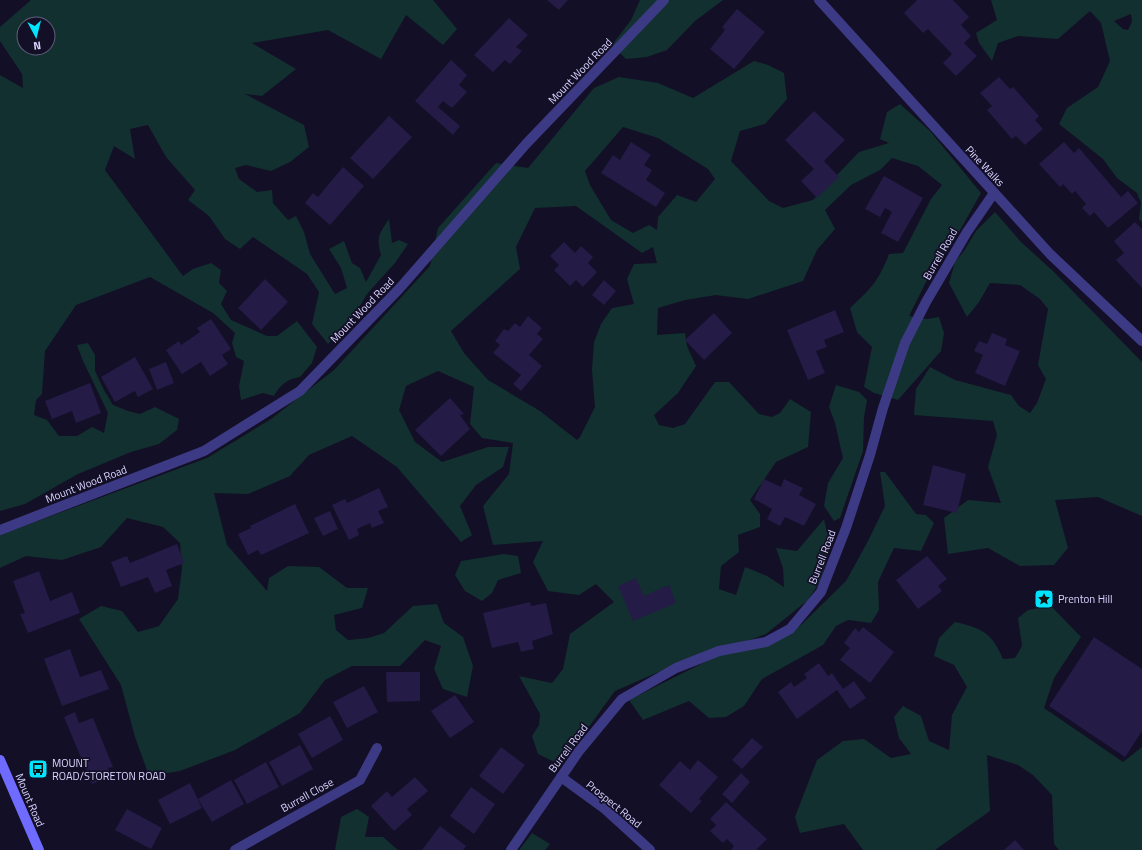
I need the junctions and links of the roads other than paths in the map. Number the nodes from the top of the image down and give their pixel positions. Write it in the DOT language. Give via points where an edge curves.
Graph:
graph roads {
  1 [pos="664,0"];
  2 [pos="819,0"];
  3 [pos="994,193"];
  4 [pos="1142,340"];
  5 [pos="0,530"];
  6 [pos="377,748"];
  7 [pos="0,760"];
  8 [pos="561,777"];
  9 [pos="39,850"];
  10 [pos="236,850"];
  11 [pos="511,850"];
  12 [pos="650,850"];
  1 -- 5 [label="street, Mount Wood Road" via="526,144 400,289 300,391 204,451"];
  2 -- 3 [label="street, Pine Walks"];
  3 -- 4 [label="street, Pine Walks" via="1050,254"];
  3 -- 8 [label="street, Burrell Road" via="967,232 905,343 855,498 821,592 790,628 766,642 712,654 676,668 622,699"];
  6 -- 10 [label="street, Burrell Close" via="360,780"];
  7 -- 9 [label="main road, Mount Road"];
  8 -- 11 [label="street, Burrell Road"];
  8 -- 12 [label="street, Prospect Road" via="605,810"];
}
